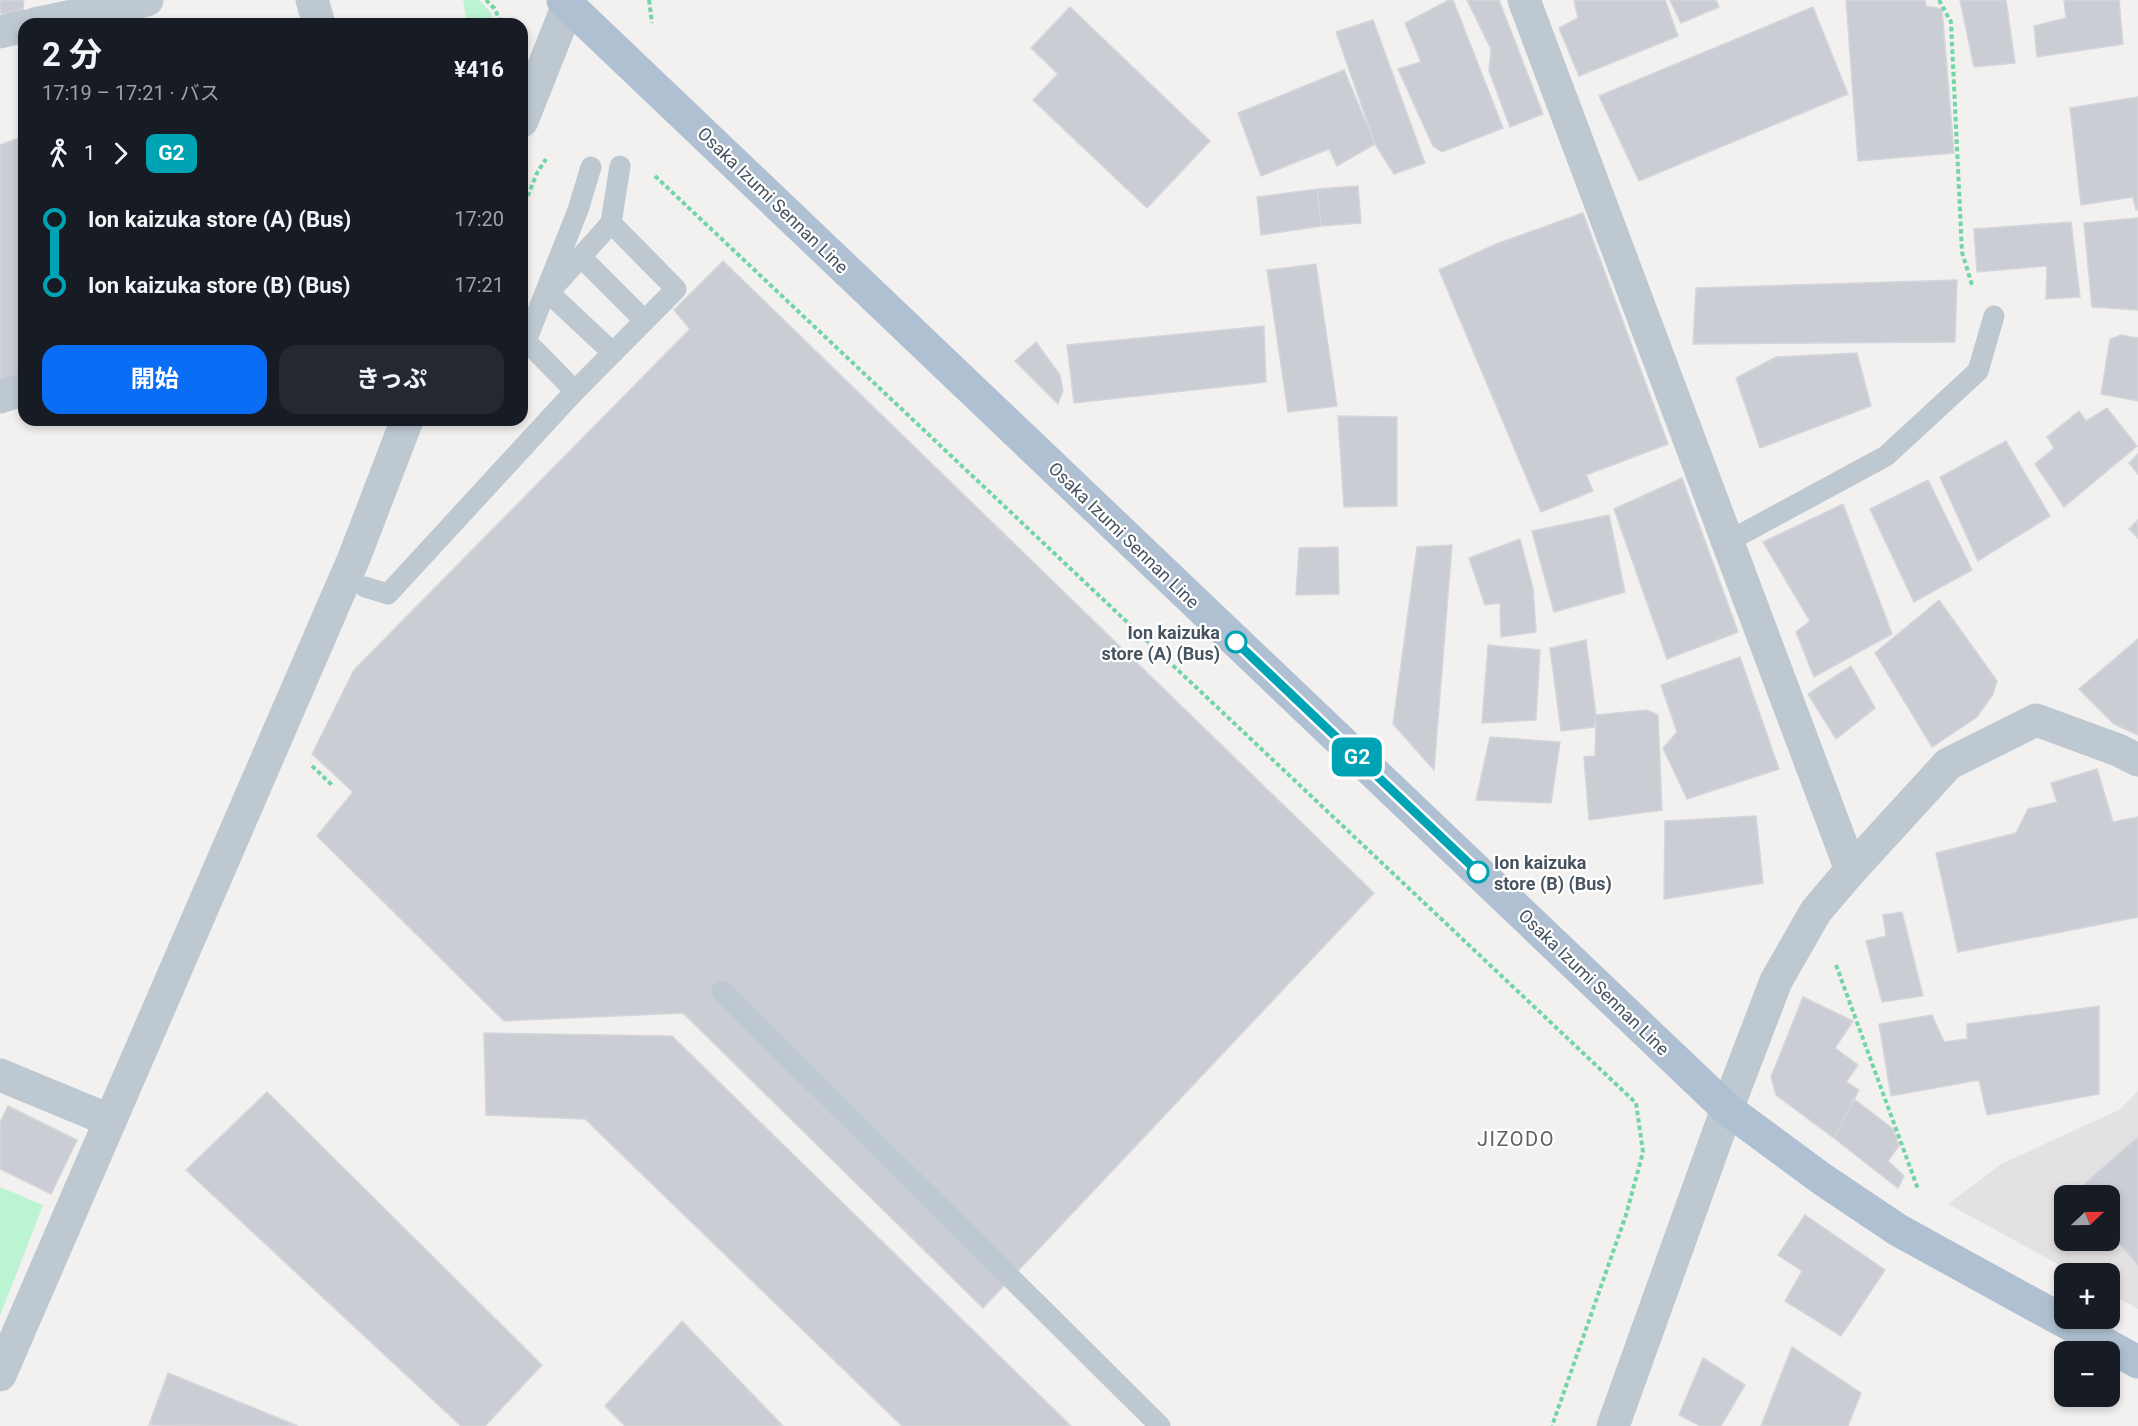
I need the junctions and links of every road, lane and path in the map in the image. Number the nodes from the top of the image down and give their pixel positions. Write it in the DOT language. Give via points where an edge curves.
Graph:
graph roads {
  1 [pos="147,0"];
  2 [pos="312,0"];
  3 [pos="486,0"];
  4 [pos="1524,0"];
  5 [pos="1939,0"];
  6 [pos="566,1"];
  7 [pos="63,18"];
  8 [pos="317,18"];
  9 [pos="499,18"];
  10 [pos="18,28"];
  11 [pos="0,32"];
  12 [pos="528,105"];
  13 [pos="591,166"];
  14 [pos="620,166"];
  15 [pos="652,173"];
  16 [pos="611,223"];
  17 [pos="581,257"];
  18 [pos="546,297"];
  19 [pos="1994,316"];
  20 [pos="644,321"];
  21 [pos="528,337"];
  22 [pos="528,343"];
  23 [pos="613,353"];
  24 [pos="18,391"];
  25 [pos="575,391"];
  26 [pos="0,397"];
  27 [pos="405,426"];
  28 [pos="1727,542"];
  29 [pos="365,587"];
  30 [pos="2138,760"];
  31 [pos="1851,870"];
  32 [pos="1816,911"];
  33 [pos="722,991"];
  34 [pos="0,1075"];
  35 [pos="1726,1109"];
  36 [pos="110,1120"];
  37 [pos="1898,1230"];
  38 [pos="2138,1362"];
  39 [pos="0,1375"];
  40 [pos="1160,1426"];
  41 [pos="1551,1426"];
  42 [pos="1613,1426"];
  1 -- 7 [label="street"];
  2 -- 8 [label="street"];
  3 -- 9 [label="path"];
  4 -- 28 [label="street"];
  5 -- 19 [label="path" via="1950,22 1962,252 1971,284"];
  6 -- 12 [label="street"];
  6 -- 35 [label="main road, Osaka Izumi Sennan Line"];
  10 -- 11 [label="street"];
  13 -- 18 [label="lane"];
  14 -- 16 [label="lane"];
  15 -- 41 [label="path" via="1636,1103 1643,1152 1626,1215"];
  16 -- 17 [label="lane"];
  16 -- 20 [label="lane" via="676,289"];
  17 -- 18 [label="lane"];
  17 -- 20 [label="lane"];
  18 -- 21 [label="lane"];
  18 -- 23 [label="lane"];
  19 -- 28 [label="lane" via="1978,371 1886,456"];
  20 -- 23 [label="lane"];
  22 -- 25 [label="lane"];
  23 -- 25 [label="lane"];
  24 -- 26 [label="street"];
  25 -- 29 [label="lane" via="388,594"];
  27 -- 36 [label="street" via="354,558"];
  28 -- 31 [label="street"];
  30 -- 31 [label="street" via="2036,720 1948,764"];
  31 -- 32 [label="street"];
  32 -- 35 [label="street" via="1776,981"];
  32 -- 37 [label="path" via="1920,1195"];
  33 -- 40 [label="lane"];
  34 -- 36 [label="street"];
  35 -- 37 [label="main road, Osaka Izumi Sennan Line"];
  35 -- 42 [label="street"];
  36 -- 39 [label="street"];
  37 -- 38 [label="main road, Osaka Izumi Sennan Line"];
}
